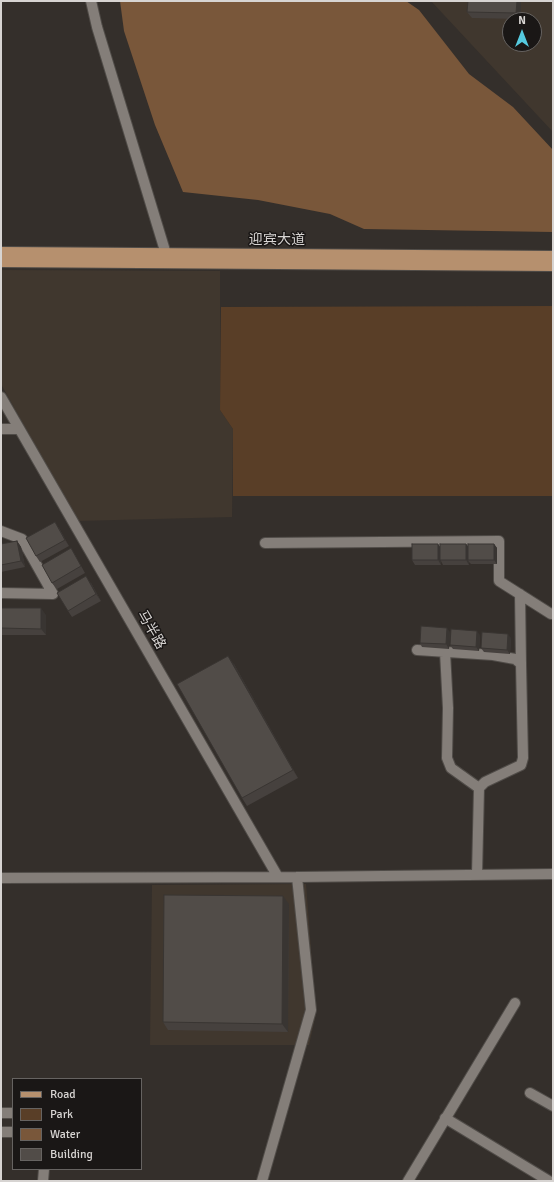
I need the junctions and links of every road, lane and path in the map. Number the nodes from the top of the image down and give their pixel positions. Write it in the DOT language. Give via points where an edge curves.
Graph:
graph roads {
  1 [pos="91,1"];
  2 [pos="1,252"];
  3 [pos="166,254"];
  4 [pos="553,256"];
  5 [pos="1,262"];
  6 [pos="553,266"];
  7 [pos="1,397"];
  8 [pos="1,429"];
  9 [pos="19,429"];
  10 [pos="1,531"];
  11 [pos="265,543"];
  12 [pos="1,593"];
  13 [pos="520,594"];
  14 [pos="551,614"];
  15 [pos="417,650"];
  16 [pos="445,652"];
  17 [pos="521,664"];
  18 [pos="479,788"];
  19 [pos="553,874"];
  20 [pos="477,875"];
  21 [pos="278,877"];
  22 [pos="298,877"];
  23 [pos="1,878"];
  24 [pos="515,1003"];
  25 [pos="530,1093"];
  26 [pos="553,1106"];
  27 [pos="1,1113"];
  28 [pos="12,1113"];
  29 [pos="446,1118"];
  30 [pos="1,1132"];
  31 [pos="12,1132"];
  32 [pos="44,1170"];
  33 [pos="43,1181"];
  34 [pos="262,1181"];
  35 [pos="408,1181"];
  36 [pos="549,1181"];
  1 -- 3 [label="street"];
  2 -- 3 [label="main road, 迎宾大道"];
  3 -- 4 [label="main road, 迎宾大道"];
  5 -- 6 [label="main road, 迎宾大道"];
  7 -- 9 [label="street, 马半路"];
  8 -- 9 [label="street"];
  9 -- 21 [label="street, 马半路"];
  10 -- 12 [label="street" via="22,539 53,594"];
  11 -- 13 [label="street" via="499,541 499,581"];
  13 -- 14 [label="street"];
  13 -- 17 [label="street"];
  15 -- 16 [label="street"];
  16 -- 17 [label="street" via="493,655 514,659"];
  16 -- 18 [label="street" via="447,758 451,768"];
  17 -- 18 [label="street" via="521,765 485,782"];
  18 -- 20 [label="street"];
  19 -- 20 [label="street"];
  20 -- 22 [label="street"];
  21 -- 22 [label="street"];
  21 -- 23 [label="street"];
  22 -- 34 [label="street" via="311,1010"];
  24 -- 29 [label="street"];
  25 -- 26 [label="street"];
  27 -- 28 [label="street"];
  29 -- 35 [label="street"];
  29 -- 36 [label="street"];
  30 -- 31 [label="street"];
  32 -- 33 [label="street"];
}
